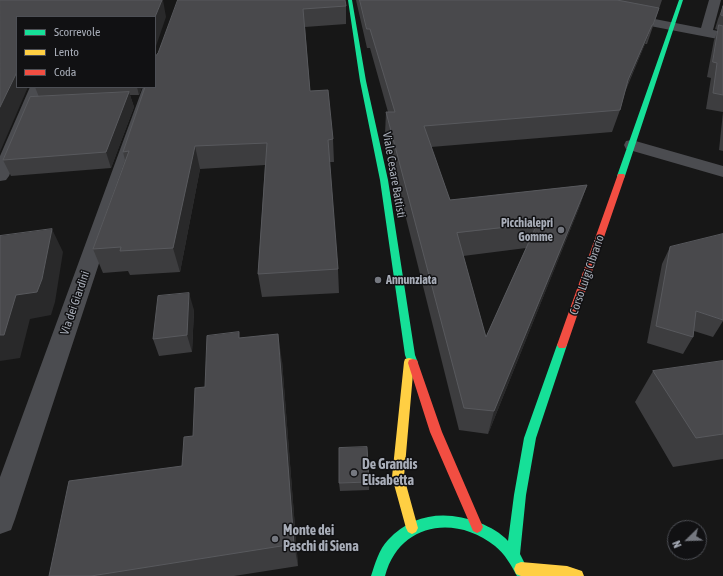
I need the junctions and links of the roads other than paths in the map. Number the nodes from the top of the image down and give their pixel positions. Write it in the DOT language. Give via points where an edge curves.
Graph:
graph roads {
  1 [pos="350,0"];
  2 [pos="682,0"];
  3 [pos="715,0"];
  4 [pos="613,14"];
  5 [pos="673,27"];
  6 [pos="706,33"];
  7 [pos="723,36"];
  8 [pos="37,88"];
  9 [pos="142,96"];
  10 [pos="632,145"];
  11 [pos="723,172"];
  12 [pos="0,176"];
  13 [pos="410,355"];
  14 [pos="0,518"];
  15 [pos="477,527"];
  16 [pos="412,528"];
  17 [pos="512,555"];
  18 [pos="523,572"];
  19 [pos="378,576"];
  20 [pos="577,576"];
  1 -- 13 [label="street, Viale Cesare Battisti" via="363,81 384,180"];
  2 -- 5 [label="street, Corso Luigi Cibrario"];
  3 -- 6 [label="street"];
  4 -- 5 [label="street"];
  5 -- 6 [label="street"];
  5 -- 10 [label="street, Corso Luigi Cibrario"];
  6 -- 7 [label="street"];
  8 -- 12 [label="street" via="36,107"];
  9 -- 14 [label="street, Via dei Giardini"];
  10 -- 11 [label="street"];
  10 -- 17 [label="street, Corso Luigi Cibrario" via="530,438"];
  13 -- 15 [label="street, Viale Cesare Battisti" via="436,432"];
  13 -- 16 [label="street, Viale Cesare Battisti" via="398,477"];
  15 -- 16 [label="street" via="447,519 430,520"];
  15 -- 17 [label="street" via="498,539"];
  16 -- 19 [label="street" via="395,541 383,559"];
  17 -- 18 [label="street"];
  18 -- 20 [label="street" via="567,573"];
}
